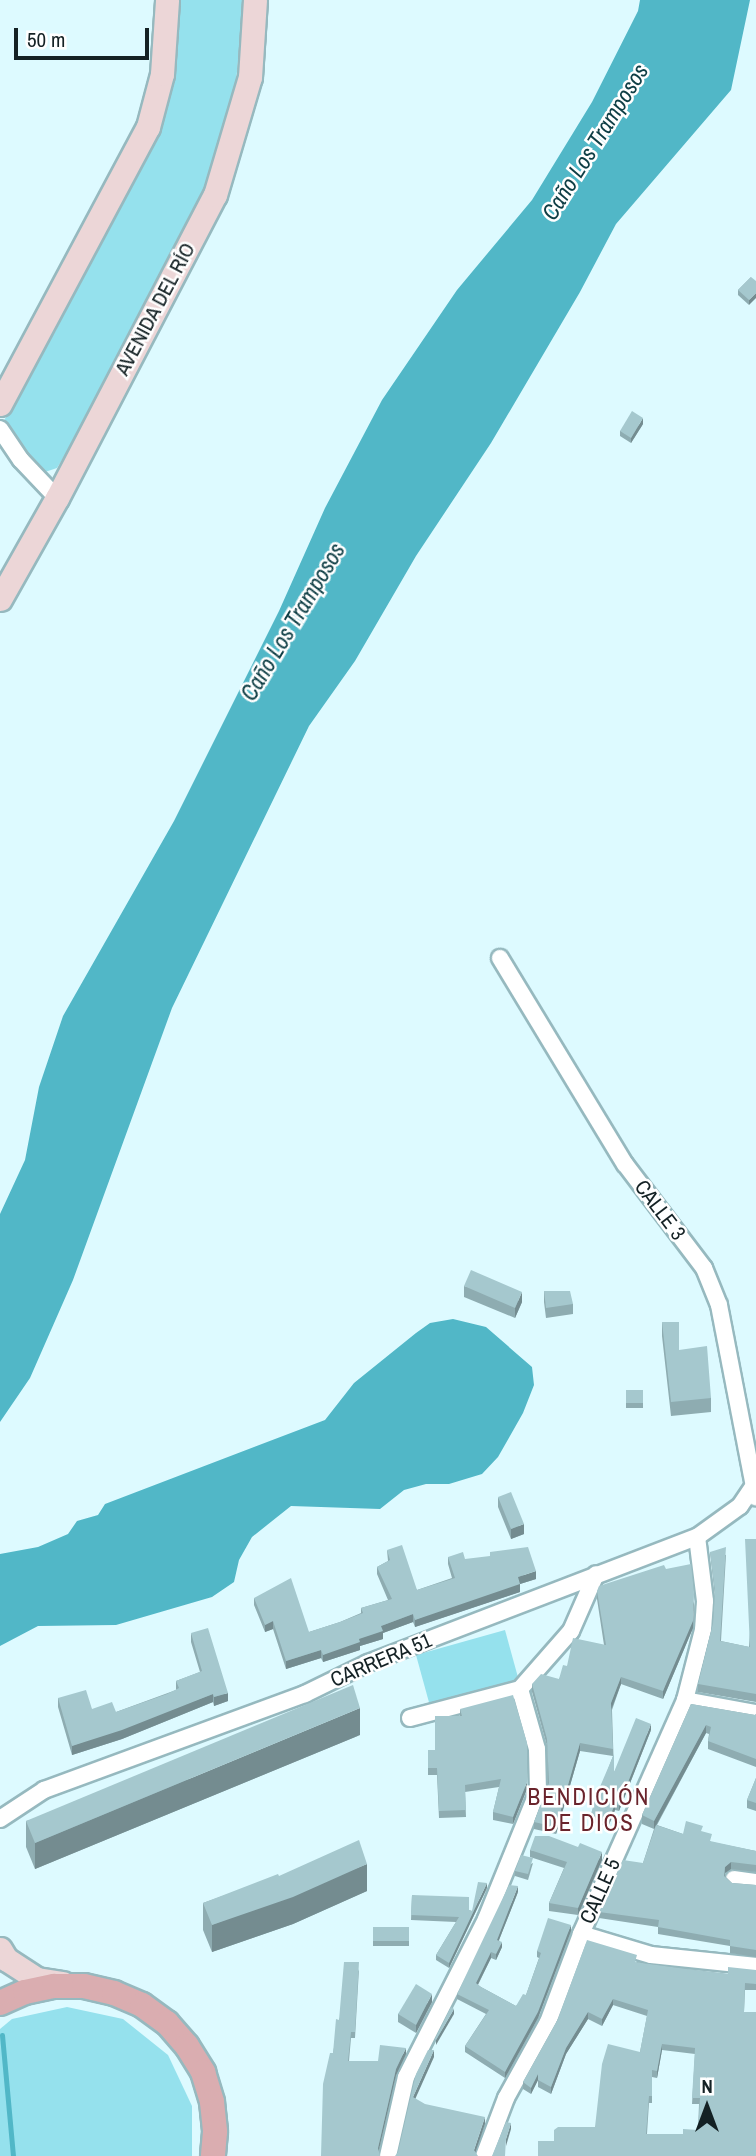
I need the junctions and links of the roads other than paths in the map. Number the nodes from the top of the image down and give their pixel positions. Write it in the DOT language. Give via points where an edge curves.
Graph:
graph roads {
  1 [pos="167,0"];
  2 [pos="255,0"];
  3 [pos="0,404"];
  4 [pos="0,429"];
  5 [pos="57,498"];
  6 [pos="0,599"];
  7 [pos="500,958"];
  8 [pos="754,1492"];
  9 [pos="697,1537"];
  10 [pos="596,1574"];
  11 [pos="520,1689"];
  12 [pos="685,1700"];
  13 [pos="756,1713"];
  14 [pos="410,1718"];
  15 [pos="0,1819"];
  16 [pos="734,1879"];
  17 [pos="756,1882"];
  18 [pos="581,1934"];
  19 [pos="0,1950"];
  20 [pos="756,1966"];
  21 [pos="84,1986"];
  22 [pos="0,2003"];
  23 [pos="213,2156"];
  24 [pos="388,2156"];
  25 [pos="484,2156"];
  1 -- 3 [label="main road" via="162,74 148,127"];
  2 -- 5 [label="main road, AVENIDA DEL RÍO" via="250,77 215,195"];
  4 -- 5 [label="street" via="21,460"];
  5 -- 6 [label="main road, AVENIDA DEL RÍO"];
  7 -- 8 [label="street, CALLE 3" via="625,1164 704,1268 719,1306"];
  8 -- 9 [label="street, CARRERA 51"];
  9 -- 10 [label="street, CARRERA 51"];
  9 -- 12 [label="street, CALLE 5" via="705,1601 703,1630"];
  10 -- 11 [label="street" via="571,1631"];
  10 -- 15 [label="street, CARRERA 51" via="368,1663 304,1694 44,1790"];
  11 -- 14 [label="street"];
  11 -- 24 [label="street" via="537,1749 538,1791 486,1919 406,2077"];
  12 -- 13 [label="street"];
  12 -- 18 [label="street, CALLE 5"];
  16 -- 17 [label="street"];
  18 -- 20 [label="street" via="651,1955"];
  18 -- 25 [label="street, CALLE 5" via="548,2022 506,2098"];
  19 -- 21 [label="main road" via="37,1979"];
  21 -- 22 [label="main road" via="44,1988"];
  21 -- 23 [label="main road" via="142,2005 167,2023 187,2046 203,2073 212,2102"];
}
